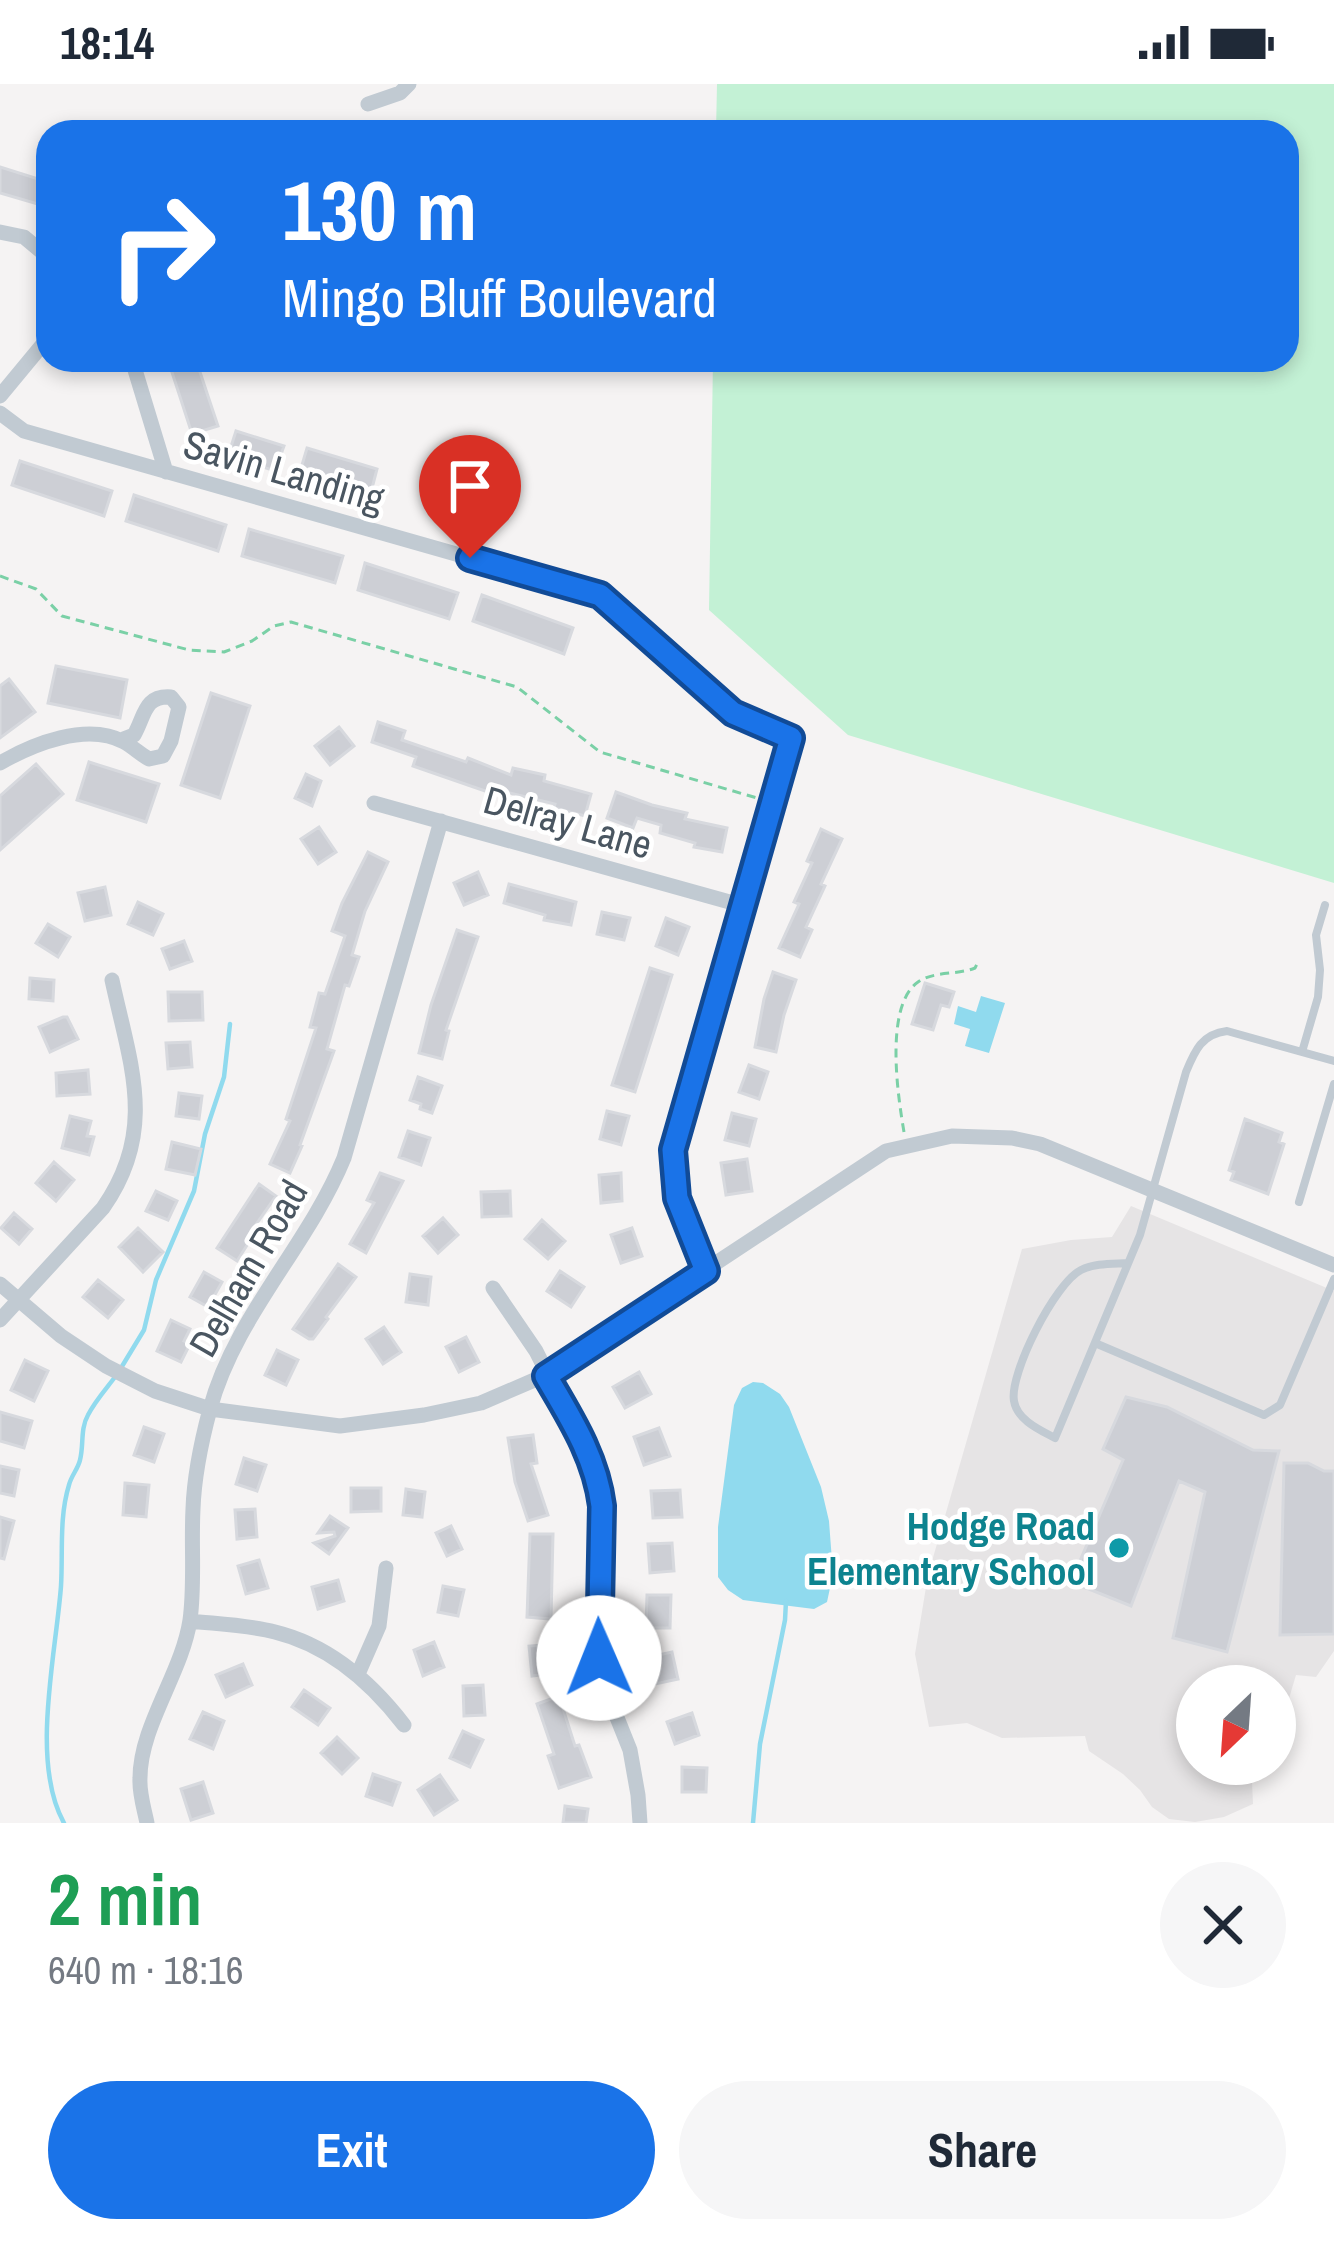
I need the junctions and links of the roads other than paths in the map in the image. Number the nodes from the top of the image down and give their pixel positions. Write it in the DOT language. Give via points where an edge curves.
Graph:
graph roads {
  1 [pos="409,84"];
  2 [pos="368,104"];
  3 [pos="0,232"];
  4 [pos="36,247"];
  5 [pos="36,352"];
  6 [pos="136,372"];
  7 [pos="0,396"];
  8 [pos="0,413"];
  9 [pos="166,472"];
  10 [pos="121,740"];
  11 [pos="0,763"];
  12 [pos="374,803"];
  13 [pos="441,820"];
  14 [pos="1324,905"];
  15 [pos="744,906"];
  16 [pos="112,980"];
  17 [pos="1302,1052"];
  18 [pos="1334,1061"];
  19 [pos="1334,1084"];
  20 [pos="1153,1190"];
  21 [pos="1299,1202"];
  22 [pos="1128,1263"];
  23 [pos="1334,1265"];
  24 [pos="706,1271"];
  25 [pos="1334,1279"];
  26 [pos="0,1284"];
  27 [pos="493,1288"];
  28 [pos="19,1300"];
  29 [pos="0,1320"];
  30 [pos="1095,1343"];
  31 [pos="546,1376"];
  32 [pos="210,1409"];
  33 [pos="386,1568"];
  34 [pos="190,1621"];
  35 [pos="358,1674"];
  36 [pos="404,1724"];
  37 [pos="147,1823"];
  38 [pos="640,1823"];
  1 -- 2 [label="street"];
  3 -- 4 [label="street"];
  5 -- 7 [label="street"];
  6 -- 9 [label="street"];
  8 -- 9 [label="street, Savin Landing" via="24,431"];
  9 -- 15 [label="street, Savin Landing" via="600,595 733,713 791,738"];
  10 -- 11 [label="street" via="67,737"];
  12 -- 13 [label="street, Delray Lane"];
  13 -- 15 [label="street, Delray Lane"];
  13 -- 32 [label="street, Delham Road" via="331,1192 234,1347"];
  14 -- 17 [label="lane" via="1316,935 1318,997"];
  15 -- 24 [label="street" via="673,1150 677,1198"];
  16 -- 28 [label="street" via="137,1114 129,1156 104,1208"];
  17 -- 18 [label="lane"];
  17 -- 20 [label="lane" via="1227,1030 1205,1037 1186,1072"];
  19 -- 21 [label="lane"];
  20 -- 22 [label="lane"];
  20 -- 23 [label="street"];
  20 -- 24 [label="street" via="1040,1144 952,1136 886,1150"];
  22 -- 30 [label="lane"];
  22 -- 30 [label="lane" via="1080,1270 1043,1312 1014,1386 1017,1411 1033,1426 1055,1438"];
  24 -- 31 [label="street"];
  25 -- 30 [label="lane" via="1280,1405 1264,1415"];
  26 -- 28 [label="street"];
  27 -- 31 [label="street"];
  28 -- 29 [label="street"];
  28 -- 32 [label="street" via="106,1366"];
  31 -- 32 [label="street" via="482,1403 340,1426"];
  31 -- 38 [label="street" via="599,1486 599,1658 630,1750"];
  32 -- 34 [label="street, Delham Road" via="193,1504"];
  33 -- 35 [label="street" via="379,1626"];
  34 -- 35 [label="street" via="276,1632"];
  34 -- 37 [label="street, Delham Road" via="144,1747 139,1780"];
  35 -- 36 [label="street"];
}
